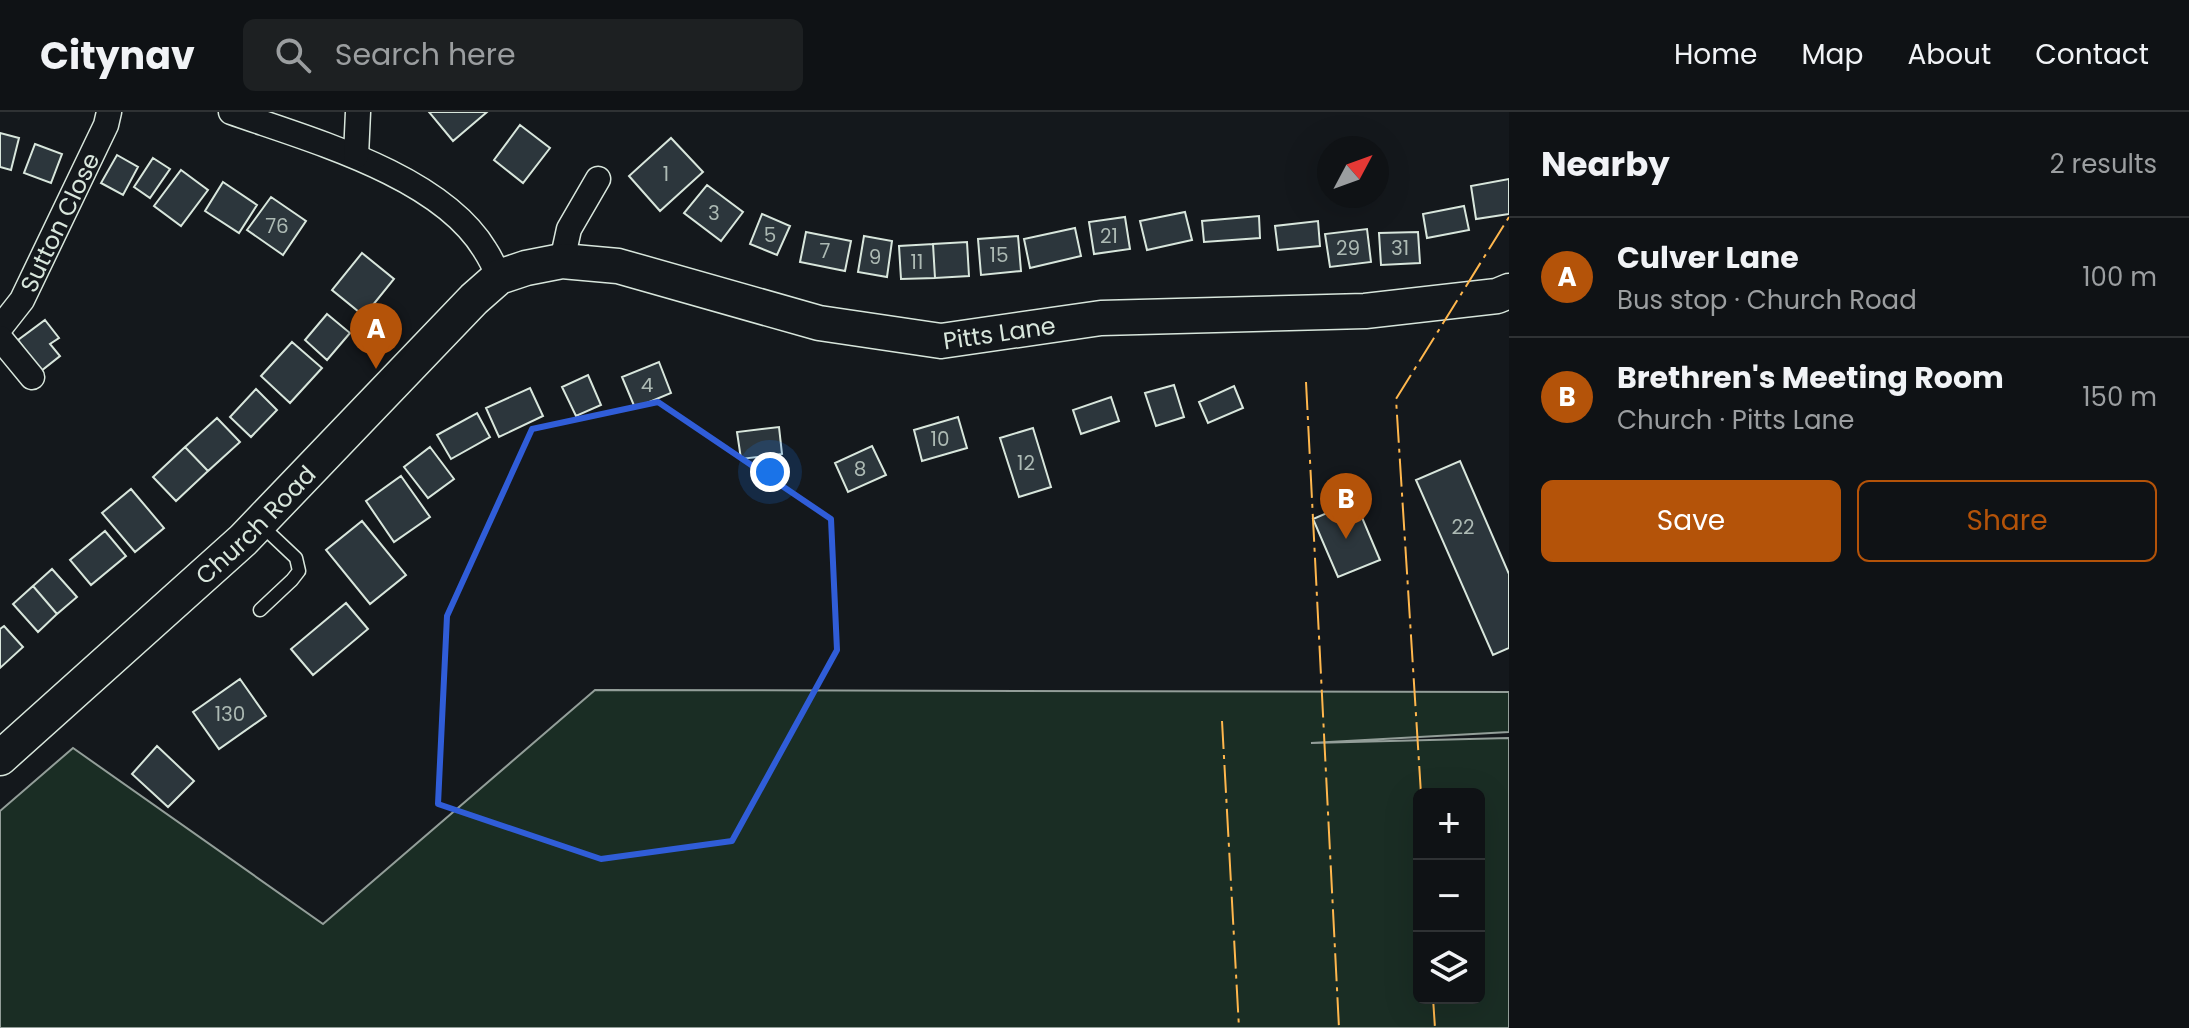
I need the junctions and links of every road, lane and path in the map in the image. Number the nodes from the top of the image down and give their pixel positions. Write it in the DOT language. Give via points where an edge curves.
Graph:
graph roads {
  1 [pos="109,112"];
  2 [pos="231,112"];
  3 [pos="358,112"];
  4 [pos="356,156"];
  5 [pos="598,179"];
  6 [pos="562,261"];
  7 [pos="499,277"];
  8 [pos="1509,291"];
  9 [pos="0,328"];
  10 [pos="0,338"];
  11 [pos="32,377"];
  12 [pos="259,522"];
  13 [pos="260,610"];
  14 [pos="0,758"];
  1 -- 9 [label="street, Sutton Close" via="22,300"];
  2 -- 4 [label="street"];
  3 -- 4 [label="street"];
  4 -- 7 [label="street" via="437,201 484,248"];
  5 -- 6 [label="street" via="569,229"];
  6 -- 7 [label="main road, Pitts Lane"];
  6 -- 8 [label="main road, Pitts Lane" via="618,266 819,323 941,341 1101,318 1365,311"];
  7 -- 12 [label="main road, Church Road"];
  10 -- 11 [label="street"];
  12 -- 13 [label="lane" via="296,558 299,571"];
  12 -- 14 [label="main road, Church Road"];
}
